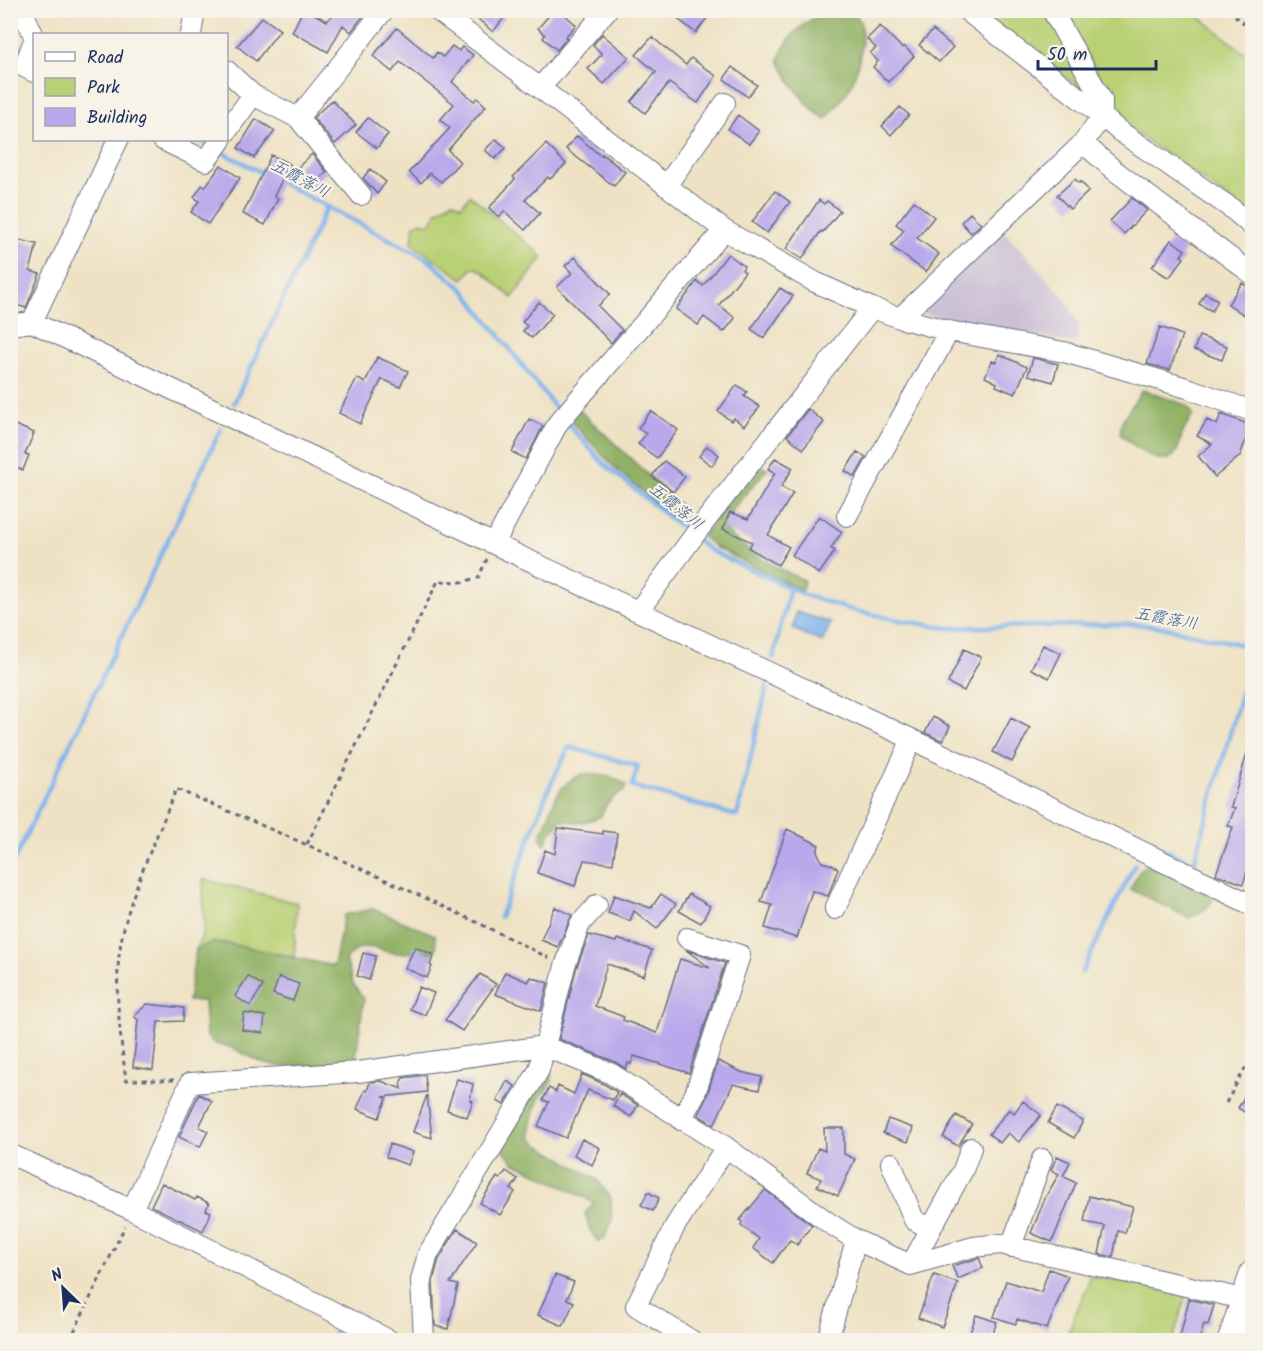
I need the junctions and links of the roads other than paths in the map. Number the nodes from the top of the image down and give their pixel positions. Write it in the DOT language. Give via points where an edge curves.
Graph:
graph roads {
  1 [pos="22,10"];
  2 [pos="195,10"];
  3 [pos="384,10"];
  4 [pos="437,10"];
  5 [pos="607,10"];
  6 [pos="966,10"];
  7 [pos="1052,10"];
  8 [pos="191,33"];
  9 [pos="33,37"];
  10 [pos="33,46"];
  11 [pos="30,67"];
  12 [pos="228,72"];
  13 [pos="540,88"];
  14 [pos="253,94"];
  15 [pos="725,103"];
  16 [pos="1102,116"];
  17 [pos="298,118"];
  18 [pos="228,129"];
  19 [pos="118,141"];
  20 [pos="165,141"];
  21 [pos="220,141"];
  22 [pos="1083,143"];
  23 [pos="666,186"];
  24 [pos="362,195"];
  25 [pos="1252,226"];
  26 [pos="724,230"];
  27 [pos="1252,274"];
  28 [pos="872,308"];
  29 [pos="900,318"];
  30 [pos="32,322"];
  31 [pos="10,325"];
  32 [pos="949,331"];
  33 [pos="1252,411"];
  34 [pos="847,516"];
  35 [pos="494,544"];
  36 [pos="639,610"];
  37 [pos="912,739"];
  38 [pos="597,905"];
  39 [pos="1252,905"];
  40 [pos="836,909"];
  41 [pos="687,938"];
  42 [pos="544,1046"];
  43 [pos="681,1119"];
  44 [pos="726,1147"];
  45 [pos="971,1148"];
  46 [pos="10,1154"];
  47 [pos="1042,1159"];
  48 [pos="891,1163"];
  49 [pos="132,1210"];
  50 [pos="931,1229"];
  51 [pos="856,1240"];
  52 [pos="1011,1246"];
  53 [pos="911,1264"];
  54 [pos="1252,1273"];
  55 [pos="1248,1299"];
  56 [pos="389,1341"];
  57 [pos="424,1341"];
  58 [pos="691,1341"];
  59 [pos="828,1341"];
  60 [pos="1230,1341"];
  1 -- 9 [label="street"];
  2 -- 8 [label="street"];
  3 -- 17 [label="street"];
  4 -- 13 [label="street"];
  5 -- 13 [label="street"];
  6 -- 16 [label="street"];
  7 -- 16 [label="street" via="1102,100"];
  10 -- 11 [label="street"];
  12 -- 14 [label="street"];
  13 -- 23 [label="street"];
  14 -- 17 [label="street"];
  14 -- 18 [label="street"];
  15 -- 23 [label="street"];
  16 -- 22 [label="street"];
  16 -- 25 [label="street"];
  17 -- 24 [label="street"];
  19 -- 30 [label="street"];
  20 -- 21 [label="street" via="206,161"];
  22 -- 27 [label="street"];
  22 -- 29 [label="street"];
  23 -- 26 [label="street"];
  26 -- 28 [label="street" via="815,282"];
  26 -- 35 [label="street" via="562,419"];
  28 -- 29 [label="street"];
  28 -- 36 [label="street"];
  29 -- 32 [label="street"];
  30 -- 31 [label="street"];
  30 -- 35 [label="street"];
  32 -- 33 [label="street" via="1064,352"];
  32 -- 34 [label="street"];
  35 -- 36 [label="street"];
  36 -- 37 [label="street"];
  37 -- 39 [label="street"];
  37 -- 40 [label="street"];
  38 -- 42 [label="street" via="580,924"];
  41 -- 43 [label="street" via="740,956 695,1094"];
  42 -- 43 [label="street" via="610,1073"];
  42 -- 49 [label="street" via="358,1072 190,1083"];
  42 -- 57 [label="street" via="539,1070 428,1254 421,1280"];
  43 -- 44 [label="street"];
  44 -- 51 [label="street"];
  44 -- 58 [label="street" via="675,1226 636,1306"];
  45 -- 50 [label="street"];
  46 -- 49 [label="street"];
  47 -- 52 [label="street"];
  48 -- 50 [label="street" via="914,1220"];
  49 -- 56 [label="street"];
  50 -- 53 [label="street"];
  51 -- 53 [label="street"];
  51 -- 59 [label="street"];
  52 -- 53 [label="street" via="973,1247"];
  52 -- 55 [label="street"];
  54 -- 55 [label="main road"];
  55 -- 60 [label="main road"];
}
